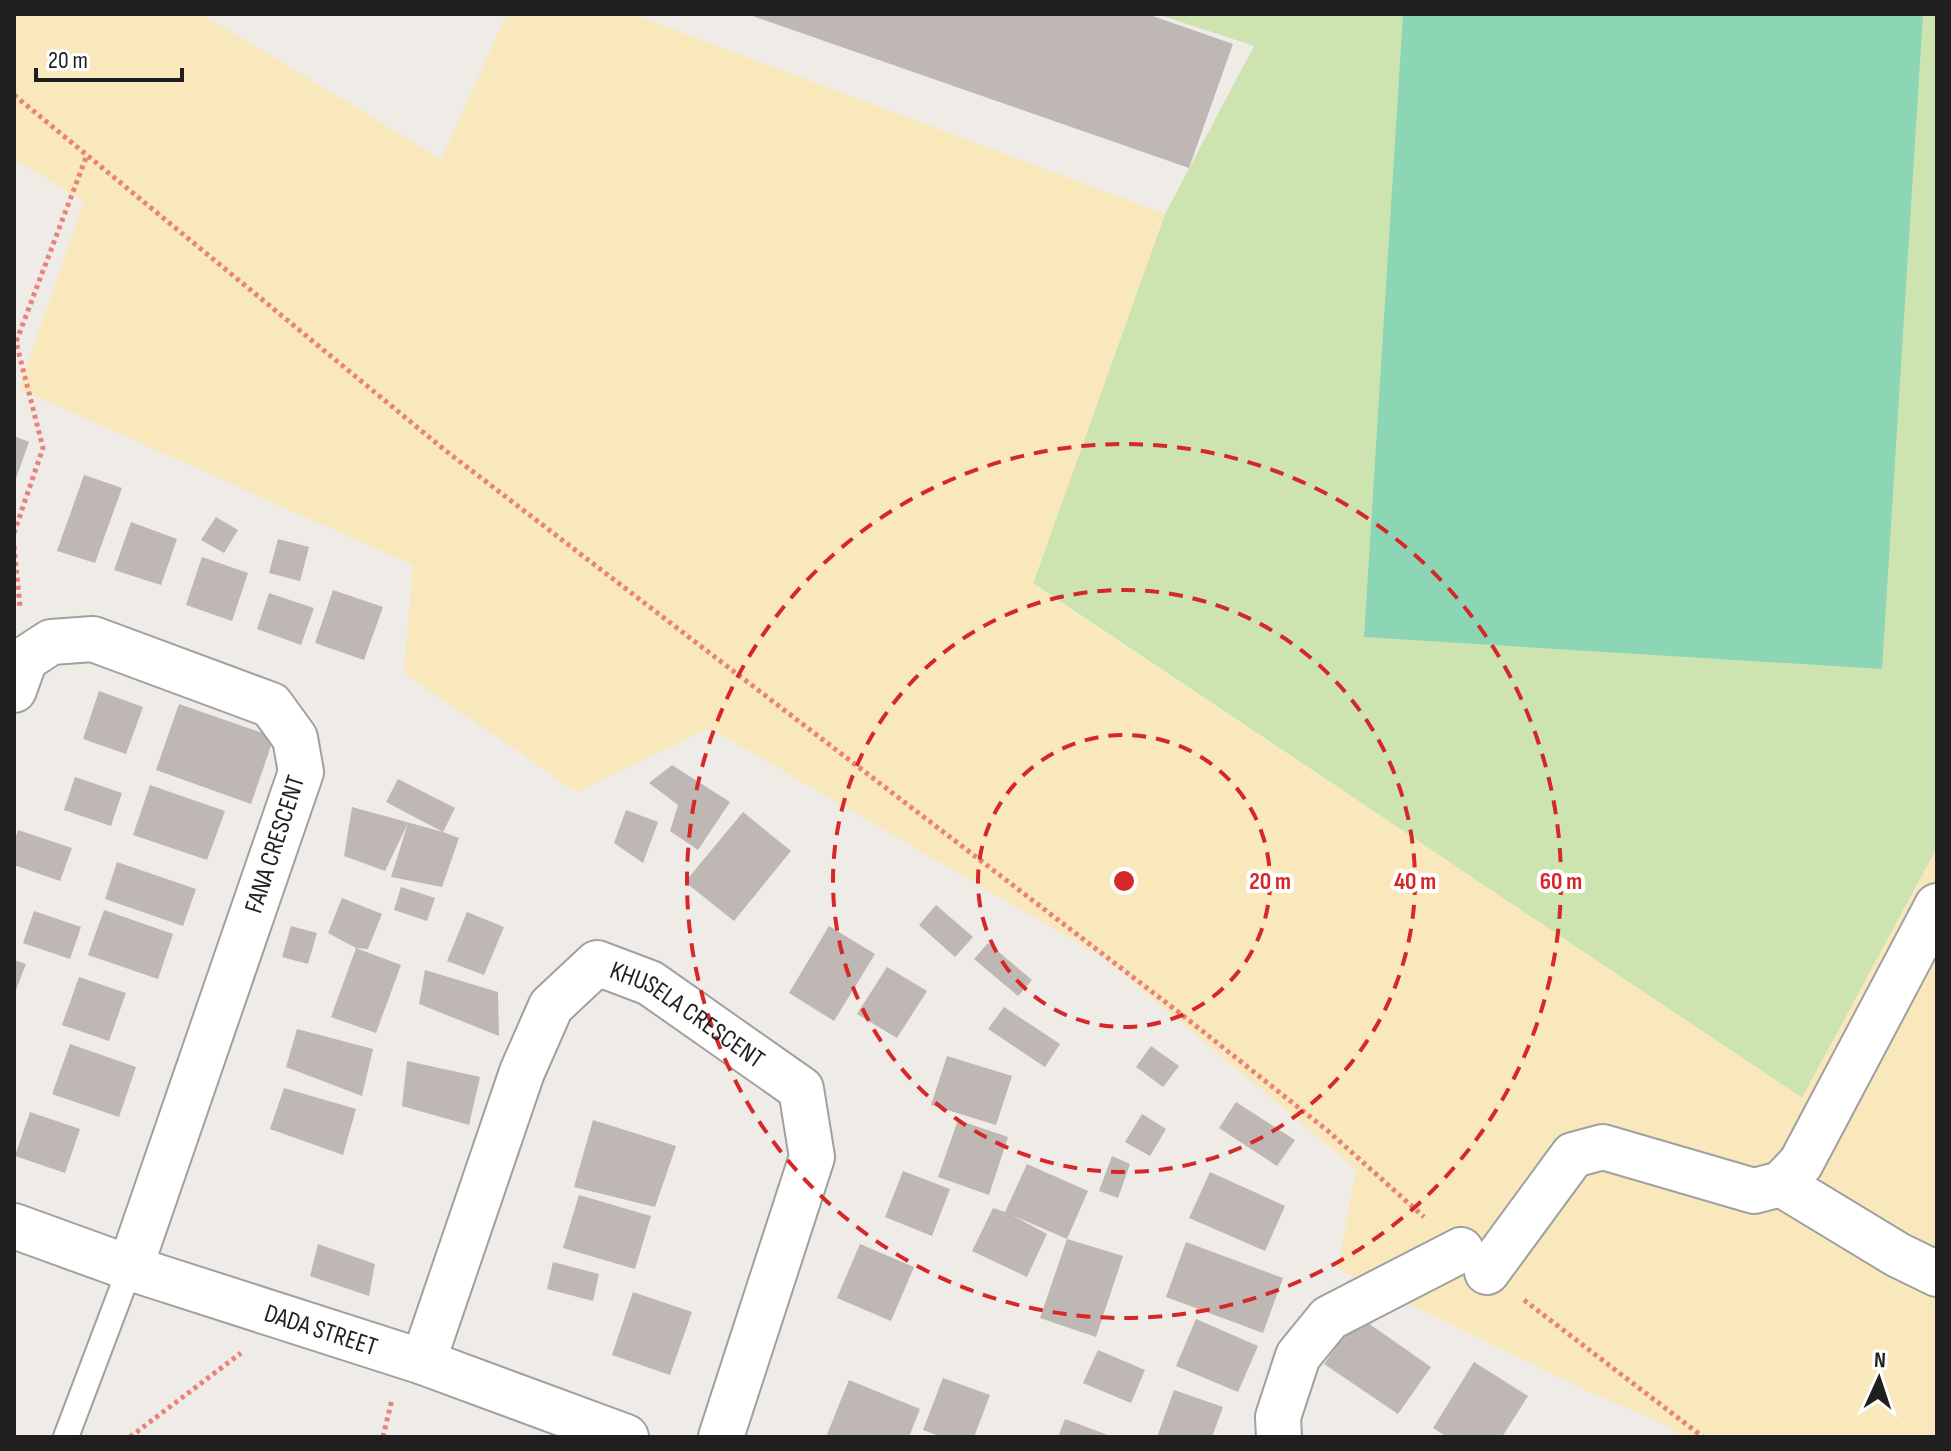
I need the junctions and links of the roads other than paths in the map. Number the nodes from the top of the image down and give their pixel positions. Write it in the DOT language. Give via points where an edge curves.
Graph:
graph roads {
  1 [pos="14,690"];
  2 [pos="1937,906"];
  3 [pos="1781,1184"];
  4 [pos="14,1226"];
  5 [pos="130,1268"];
  6 [pos="1937,1274"];
  7 [pos="423,1362"];
  8 [pos="66,1437"];
  9 [pos="626,1437"];
  10 [pos="721,1437"];
  11 [pos="1279,1437"];
  1 -- 5 [label="street, FANA CRESCENT" via="25,659 51,642 93,639 271,705 295,738 301,772"];
  2 -- 3 [label="street" via="1801,1163"];
  3 -- 6 [label="street"];
  3 -- 11 [label="street" via="1754,1191 1603,1147 1573,1155 1474,1261 1329,1318 1298,1356 1278,1417"];
  4 -- 5 [label="street, DADA STREET"];
  5 -- 7 [label="street, DADA STREET"];
  5 -- 8 [label="lane"];
  7 -- 9 [label="street, DADA STREET"];
  7 -- 10 [label="street, KHUSELA CRESCENT" via="522,1072 551,1006 597,963 650,983 801,1089 812,1157"];
}
